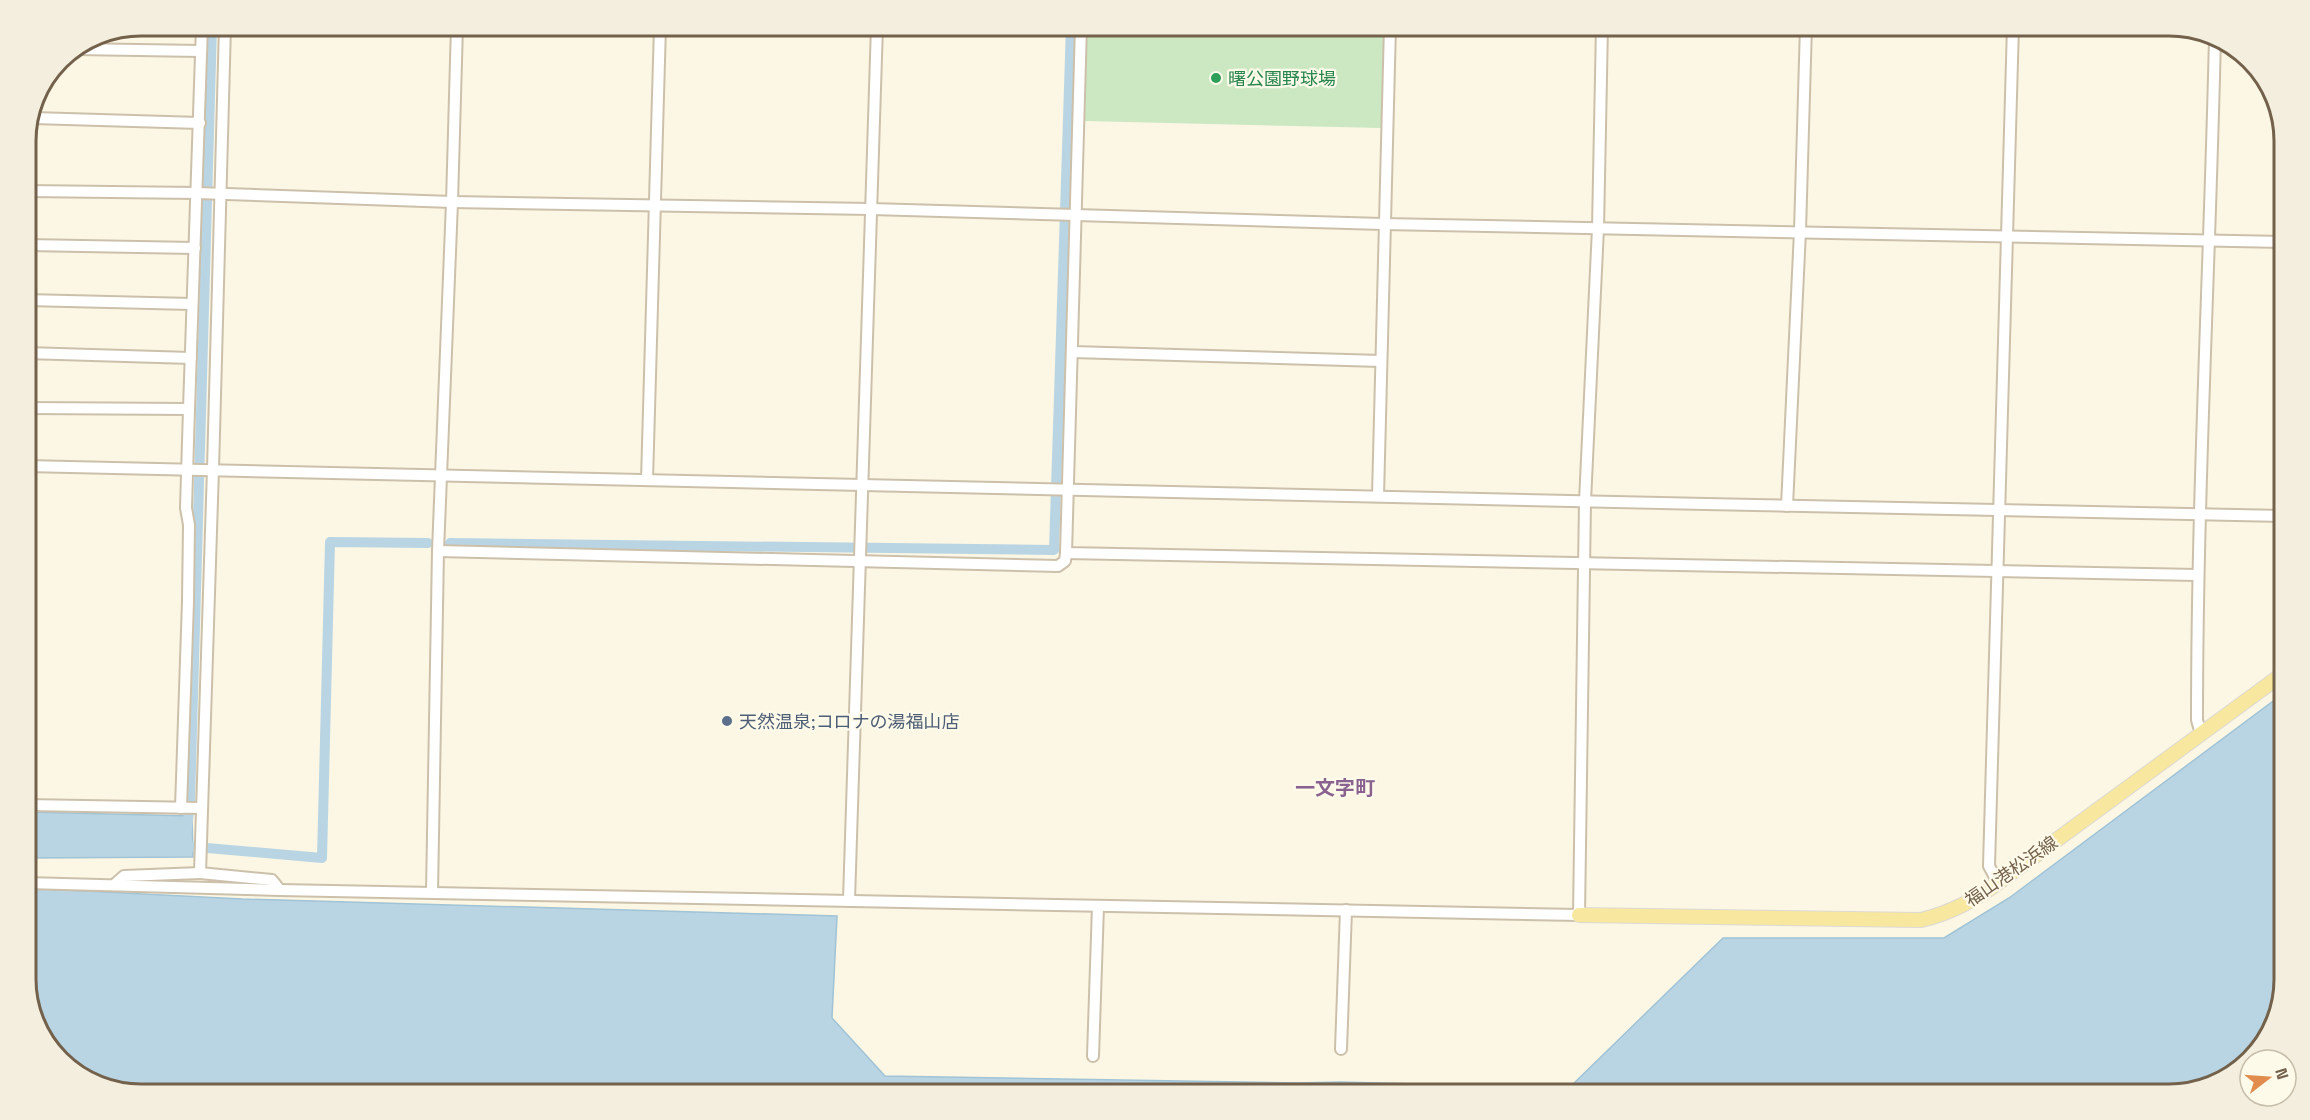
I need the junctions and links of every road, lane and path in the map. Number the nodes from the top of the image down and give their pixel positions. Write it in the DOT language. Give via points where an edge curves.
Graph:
graph roads {
  1 [pos="202,36"];
  2 [pos="224,36"];
  3 [pos="457,36"];
  4 [pos="660,36"];
  5 [pos="877,36"];
  6 [pos="1081,36"];
  7 [pos="1390,36"];
  8 [pos="1602,36"];
  9 [pos="1806,36"];
  10 [pos="2013,36"];
  11 [pos="2215,47"];
  12 [pos="90,49"];
  13 [pos="201,51"];
  14 [pos="39,118"];
  15 [pos="200,123"];
  16 [pos="36,191"];
  17 [pos="208,194"];
  18 [pos="452,202"];
  19 [pos="656,205"];
  20 [pos="871,209"];
  21 [pos="1068,214"];
  22 [pos="1383,224"];
  23 [pos="1598,228"];
  24 [pos="1800,231"];
  25 [pos="2007,236"];
  26 [pos="2210,241"];
  27 [pos="2274,242"];
  28 [pos="36,245"];
  29 [pos="195,248"];
  30 [pos="36,300"];
  31 [pos="192,304"];
  32 [pos="1072,352"];
  33 [pos="36,354"];
  34 [pos="191,358"];
  35 [pos="1382,361"];
  36 [pos="36,408"];
  37 [pos="189,409"];
  38 [pos="36,466"];
  39 [pos="190,469"];
  40 [pos="210,469"];
  41 [pos="442,474"];
  42 [pos="647,480"];
  43 [pos="862,485"];
  44 [pos="1065,488"];
  45 [pos="1378,496"];
  46 [pos="1585,501"];
  47 [pos="1787,506"];
  48 [pos="1999,511"];
  49 [pos="2200,514"];
  50 [pos="2274,516"];
  51 [pos="438,551"];
  52 [pos="1066,553"];
  53 [pos="860,559"];
  54 [pos="1584,564"];
  55 [pos="1997,572"];
  56 [pos="2197,575"];
  57 [pos="2274,680"];
  58 [pos="2201,734"];
  59 [pos="36,805"];
  60 [pos="190,808"];
  61 [pos="200,873"];
  62 [pos="36,883"];
  63 [pos="1998,883"];
  64 [pos="115,884"];
  65 [pos="280,890"];
  66 [pos="432,892"];
  67 [pos="849,900"];
  68 [pos="1098,906"];
  69 [pos="1346,910"];
  70 [pos="1579,915"];
  71 [pos="1341,1049"];
  72 [pos="1093,1056"];
  1 -- 13 [label="street"];
  2 -- 17 [label="street"];
  3 -- 18 [label="street"];
  4 -- 19 [label="street"];
  5 -- 20 [label="street"];
  6 -- 21 [label="street"];
  7 -- 22 [label="street"];
  8 -- 23 [label="street"];
  9 -- 24 [label="street"];
  10 -- 25 [label="street"];
  11 -- 26 [label="street"];
  12 -- 13 [label="street"];
  13 -- 15 [label="street"];
  14 -- 15 [label="street"];
  15 -- 17 [label="street"];
  16 -- 17 [label="street"];
  17 -- 18 [label="street"];
  17 -- 29 [label="street"];
  17 -- 40 [label="street"];
  18 -- 19 [label="street"];
  18 -- 41 [label="street"];
  19 -- 20 [label="street"];
  19 -- 42 [label="street"];
  20 -- 21 [label="street"];
  20 -- 43 [label="street"];
  21 -- 22 [label="street"];
  21 -- 32 [label="street"];
  22 -- 23 [label="street"];
  22 -- 35 [label="street"];
  23 -- 24 [label="street"];
  23 -- 46 [label="street"];
  24 -- 25 [label="street"];
  24 -- 47 [label="street"];
  25 -- 26 [label="street"];
  25 -- 48 [label="street"];
  26 -- 27 [label="street"];
  26 -- 49 [label="street"];
  28 -- 29 [label="street"];
  29 -- 31 [label="street"];
  30 -- 31 [label="street"];
  31 -- 34 [label="street"];
  32 -- 35 [label="street"];
  32 -- 44 [label="street"];
  33 -- 34 [label="street"];
  34 -- 37 [label="street"];
  35 -- 45 [label="street"];
  36 -- 37 [label="street"];
  37 -- 39 [label="street"];
  38 -- 39 [label="street"];
  39 -- 40 [label="street"];
  39 -- 60 [label="street"];
  40 -- 41 [label="street"];
  40 -- 60 [label="street"];
  41 -- 42 [label="street"];
  41 -- 51 [label="street"];
  42 -- 43 [label="street"];
  43 -- 44 [label="street"];
  43 -- 53 [label="street"];
  44 -- 45 [label="street"];
  44 -- 52 [label="street"];
  45 -- 46 [label="street"];
  46 -- 47 [label="street"];
  46 -- 54 [label="street"];
  47 -- 48 [label="street"];
  48 -- 49 [label="street"];
  48 -- 55 [label="street"];
  49 -- 50 [label="street"];
  49 -- 56 [label="street"];
  51 -- 53 [label="street"];
  51 -- 66 [label="street"];
  52 -- 53 [label="street" via="1065,561 1058,566"];
  52 -- 54 [label="street"];
  53 -- 67 [label="street"];
  54 -- 55 [label="street"];
  54 -- 70 [label="street"];
  55 -- 56 [label="street"];
  55 -- 63 [label="street" via="1989,866"];
  56 -- 58 [label="street" via="2197,720"];
  57 -- 58 [label="main road, 福山港松浜線"];
  58 -- 63 [label="main road, 福山港松浜線"];
  59 -- 60 [label="street"];
  60 -- 61 [label="street" via="200,834"];
  61 -- 64 [label="street" via="124,876"];
  61 -- 65 [label="street" via="272,880"];
  62 -- 64 [label="street"];
  63 -- 70 [label="main road, 福山港松浜線" via="1969,903 1922,920"];
  64 -- 65 [label="street"];
  65 -- 66 [label="street"];
  66 -- 67 [label="street"];
  67 -- 68 [label="street"];
  68 -- 69 [label="street"];
  68 -- 72 [label="street"];
  69 -- 70 [label="street"];
  69 -- 71 [label="street"];
}
